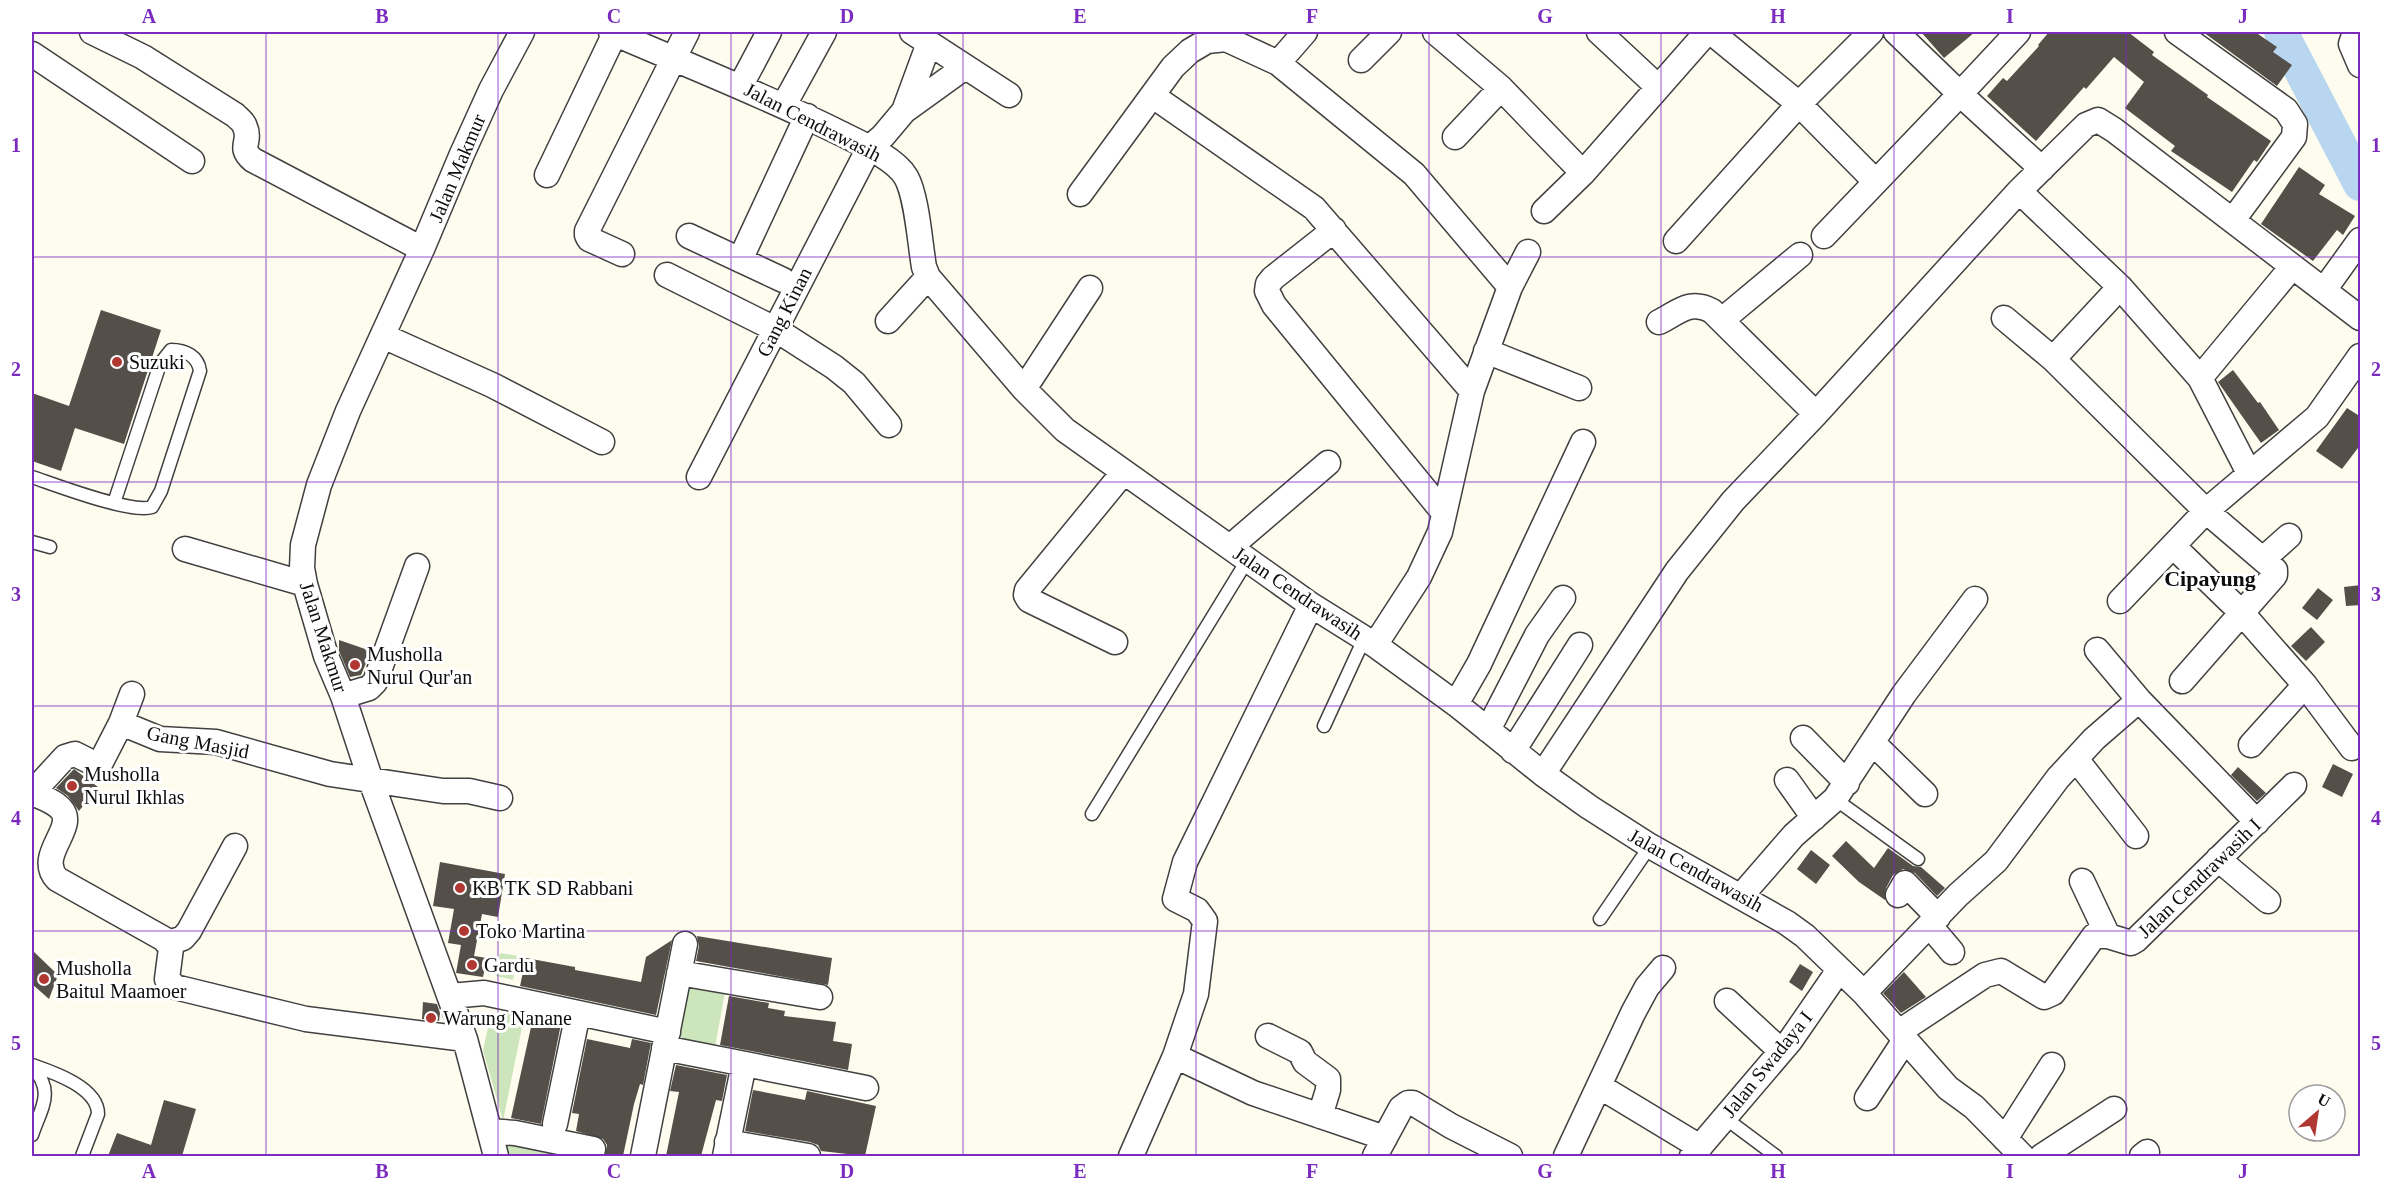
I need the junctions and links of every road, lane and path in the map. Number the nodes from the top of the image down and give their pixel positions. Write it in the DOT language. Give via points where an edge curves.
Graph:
graph roads {
  1 [pos="92,32"];
  2 [pos="522,32"];
  3 [pos="613,32"];
  4 [pos="687,32"];
  5 [pos="769,32"];
  6 [pos="824,32"];
  7 [pos="1305,32"];
  8 [pos="1389,32"];
  9 [pos="1436,32"];
  10 [pos="1599,32"];
  11 [pos="1709,32"];
  12 [pos="1871,32"];
  13 [pos="1896,32"];
  14 [pos="2018,32"];
  15 [pos="2177,32"];
  16 [pos="2355,32"];
  17 [pos="921,37"];
  18 [pos="32,54"];
  19 [pos="673,57"];
  20 [pos="1361,60"];
  21 [pos="1278,63"];
  22 [pos="2361,66"];
  23 [pos="965,67"];
  24 [pos="741,85"];
  25 [pos="1658,87"];
  26 [pos="1501,88"];
  27 [pos="1960,94"];
  28 [pos="1009,95"];
  29 [pos="1153,96"];
  30 [pos="1799,104"];
  31 [pos="784,105"];
  32 [pos="904,111"];
  33 [pos="807,116"];
  34 [pos="1455,136"];
  35 [pos="869,148"];
  36 [pos="192,161"];
  37 [pos="2042,169"];
  38 [pos="1583,172"];
  39 [pos="547,176"];
  40 [pos="1875,181"];
  41 [pos="2019,191"];
  42 [pos="1080,194"];
  43 [pos="1544,211"];
  44 [pos="2233,220"];
  45 [pos="1334,230"];
  46 [pos="689,236"];
  47 [pos="1824,236"];
  48 [pos="1676,240"];
  49 [pos="2360,240"];
  50 [pos="422,249"];
  51 [pos="1528,252"];
  52 [pos="621,254"];
  53 [pos="1800,255"];
  54 [pos="740,260"];
  55 [pos="2292,267"];
  56 [pos="667,275"];
  57 [pos="928,277"];
  58 [pos="783,280"];
  59 [pos="1510,287"];
  60 [pos="2120,287"];
  61 [pos="1090,288"];
  62 [pos="2324,290"];
  63 [pos="2004,318"];
  64 [pos="2361,318"];
  65 [pos="1722,320"];
  66 [pos="888,321"];
  67 [pos="1659,322"];
  68 [pos="775,329"];
  69 [pos="383,336"];
  70 [pos="1486,351"];
  71 [pos="2361,356"];
  72 [pos="2053,359"];
  73 [pos="2200,378"];
  74 [pos="1579,388"];
  75 [pos="1024,389"];
  76 [pos="1472,391"];
  77 [pos="1816,414"];
  78 [pos="889,425"];
  79 [pos="602,442"];
  80 [pos="1583,442"];
  81 [pos="1328,463"];
  82 [pos="1123,473"];
  83 [pos="2249,473"];
  84 [pos="32,477"];
  85 [pos="699,477"];
  86 [pos="114,503"];
  87 [pos="2206,511"];
  88 [pos="1444,513"];
  89 [pos="2289,536"];
  90 [pos="32,542"];
  91 [pos="2173,546"];
  92 [pos="50,547"];
  93 [pos="186,549"];
  94 [pos="1239,553"];
  95 [pos="2263,559"];
  96 [pos="417,566"];
  97 [pos="305,584"];
  98 [pos="1563,598"];
  99 [pos="1975,599"];
  100 [pos="2120,601"];
  101 [pos="1311,605"];
  102 [pos="2241,612"];
  103 [pos="1115,642"];
  104 [pos="1369,642"];
  105 [pos="1580,645"];
  106 [pos="2097,650"];
  107 [pos="2182,681"];
  108 [pos="2305,685"];
  109 [pos="132,694"];
  110 [pos="343,696"];
  111 [pos="2139,700"];
  112 [pos="1456,704"];
  113 [pos="121,723"];
  114 [pos="1324,726"];
  115 [pos="1488,730"];
  116 [pos="1803,738"];
  117 [pos="1873,743"];
  118 [pos="2252,745"];
  119 [pos="2352,748"];
  120 [pos="1513,751"];
  121 [pos="2076,759"];
  122 [pos="1543,774"];
  123 [pos="1786,780"];
  124 [pos="371,781"];
  125 [pos="2294,785"];
  126 [pos="1841,791"];
  127 [pos="32,793"];
  128 [pos="1925,794"];
  129 [pos="500,798"];
  130 [pos="1092,814"];
  131 [pos="1814,818"];
  132 [pos="2257,822"];
  133 [pos="2136,836"];
  134 [pos="235,846"];
  135 [pos="1650,846"];
  136 [pos="1918,859"];
  137 [pos="2218,860"];
  138 [pos="2082,881"];
  139 [pos="1898,895"];
  140 [pos="1741,896"];
  141 [pos="2268,901"];
  142 [pos="1600,919"];
  143 [pos="1934,922"];
  144 [pos="2108,936"];
  145 [pos="169,943"];
  146 [pos="685,944"];
  147 [pos="1952,952"];
  148 [pos="1663,968"];
  149 [pos="1839,970"];
  150 [pos="679,974"];
  151 [pos="1864,993"];
  152 [pos="450,996"];
  153 [pos="820,997"];
  154 [pos="1727,1001"];
  155 [pos="578,1013"];
  156 [pos="1268,1036"];
  157 [pos="1902,1037"];
  158 [pos="465,1039"];
  159 [pos="666,1040"];
  160 [pos="1781,1051"];
  161 [pos="1175,1056"];
  162 [pos="744,1064"];
  163 [pos="32,1065"];
  164 [pos="2052,1065"];
  165 [pos="1599,1086"];
  166 [pos="866,1088"];
  167 [pos="1867,1098"];
  168 [pos="2114,1109"];
  169 [pos="1320,1116"];
  170 [pos="1725,1118"];
  171 [pos="555,1124"];
  172 [pos="490,1131"];
  173 [pos="32,1135"];
  174 [pos="2005,1139"];
  175 [pos="1380,1147"];
  176 [pos="593,1149"];
  177 [pos="726,1149"];
  178 [pos="1696,1152"];
  179 [pos="82,1156"];
  180 [pos="496,1156"];
  181 [pos="643,1156"];
  182 [pos="808,1156"];
  183 [pos="1131,1156"];
  184 [pos="1510,1156"];
  185 [pos="1566,1156"];
  186 [pos="1776,1156"];
  187 [pos="2022,1156"];
  188 [pos="2042,1156"];
  1 -- 50 [label="street" via="143,57 235,115 245,125 244,148 253,160"];
  2 -- 50 [label="street, Jalan Makmur" via="466,143"];
  3 -- 19 [label="street, Jalan Cendrawasih"];
  3 -- 39 [label="street"];
  4 -- 19 [label="street"];
  5 -- 24 [label="street"];
  6 -- 31 [label="street"];
  7 -- 21 [label="street"];
  8 -- 20 [label="street"];
  9 -- 26 [label="street"];
  10 -- 25 [label="street"];
  11 -- 25 [label="street"];
  11 -- 30 [label="street"];
  12 -- 30 [label="street"];
  13 -- 27 [label="street"];
  14 -- 27 [label="street"];
  15 -- 44 [label="street" via="2286,110 2295,124 2294,137"];
  16 -- 22 [label="street" via="2351,44"];
  17 -- 23 [label="street"];
  17 -- 32 [label="street"];
  18 -- 36 [label="street"];
  19 -- 24 [label="street, Jalan Cendrawasih"];
  19 -- 52 [label="street" via="588,231 590,239"];
  21 -- 29 [label="street" via="1226,39 1207,41 1179,62"];
  21 -- 59 [label="street" via="1414,174"];
  23 -- 28 [label="street"];
  23 -- 32 [label="street"];
  24 -- 31 [label="street, Jalan Cendrawasih"];
  25 -- 38 [label="street"];
  26 -- 34 [label="street"];
  26 -- 38 [label="street"];
  27 -- 37 [label="street"];
  27 -- 40 [label="street"];
  29 -- 42 [label="street"];
  29 -- 45 [label="street" via="1314,208"];
  30 -- 40 [label="street"];
  30 -- 48 [label="street"];
  31 -- 33 [label="street, Jalan Cendrawasih"];
  32 -- 35 [label="street, Gang Kinan"];
  33 -- 35 [label="street, Jalan Cendrawasih"];
  33 -- 54 [label="street"];
  35 -- 57 [label="street, Jalan Cendrawasih" via="907,178"];
  35 -- 68 [label="street, Gang Kinan"];
  37 -- 41 [label="street"];
  37 -- 44 [label="street" via="2086,125 2098,120"];
  38 -- 43 [label="street"];
  40 -- 47 [label="street"];
  41 -- 60 [label="street"];
  41 -- 77 [label="street"];
  44 -- 55 [label="street"];
  45 -- 76 [label="street"];
  45 -- 88 [label="street" via="1273,278 1267,291 1274,305"];
  46 -- 54 [label="street"];
  49 -- 62 [label="street"];
  50 -- 69 [label="street, Jalan Makmur"];
  51 -- 59 [label="street"];
  53 -- 65 [label="street"];
  54 -- 58 [label="street"];
  55 -- 62 [label="street"];
  55 -- 73 [label="street"];
  56 -- 68 [label="street"];
  57 -- 66 [label="street"];
  57 -- 75 [label="street, Jalan Cendrawasih"];
  59 -- 70 [label="street"];
  60 -- 72 [label="street"];
  60 -- 73 [label="street"];
  61 -- 75 [label="street"];
  62 -- 64 [label="street"];
  63 -- 72 [label="street"];
  65 -- 67 [label="street" via="1700,305"];
  65 -- 77 [label="street"];
  68 -- 78 [label="street" via="854,383"];
  68 -- 85 [label="street, Gang Kinan"];
  69 -- 79 [label="street"];
  69 -- 97 [label="street, Jalan Makmur" via="348,411 311,510 303,545"];
  70 -- 74 [label="street"];
  70 -- 76 [label="street"];
  71 -- 83 [label="street" via="2317,417"];
  72 -- 87 [label="street"];
  73 -- 83 [label="street"];
  75 -- 82 [label="street, Jalan Cendrawasih" via="1065,430"];
  76 -- 88 [label="street"];
  77 -- 122 [label="street" via="1733,501 1677,571"];
  80 -- 112 [label="street" via="1479,664"];
  81 -- 94 [label="street"];
  82 -- 94 [label="street, Jalan Cendrawasih"];
  82 -- 103 [label="street" via="1026,595 1029,600"];
  83 -- 87 [label="street"];
  84 -- 86 [label="lane"];
  86 -- 86 [label="lane" via="160,364 171,350 191,355 199,363 200,371 161,491 152,507"];
  87 -- 91 [label="street"];
  87 -- 95 [label="street"];
  88 -- 104 [label="street" via="1440,532 1419,577"];
  89 -- 95 [label="street"];
  90 -- 92 [label="lane"];
  91 -- 100 [label="street"];
  91 -- 102 [label="street"];
  93 -- 97 [label="street"];
  94 -- 101 [label="street, Jalan Cendrawasih"];
  94 -- 130 [label="lane"];
  95 -- 102 [label="street" via="2275,575"];
  96 -- 110 [label="street" via="375,682 369,688"];
  97 -- 110 [label="street, Jalan Makmur" via="326,656"];
  98 -- 115 [label="street" via="1537,635"];
  99 -- 117 [label="street" via="1904,694"];
  101 -- 104 [label="street, Jalan Cendrawasih"];
  101 -- 161 [label="street" via="1185,862 1174,896 1177,902 1197,910 1205,921 1196,994"];
  102 -- 107 [label="street"];
  102 -- 108 [label="street"];
  104 -- 112 [label="street, Jalan Cendrawasih"];
  104 -- 114 [label="lane"];
  105 -- 120 [label="street"];
  106 -- 111 [label="street"];
  108 -- 118 [label="street"];
  108 -- 119 [label="street"];
  109 -- 113 [label="street"];
  110 -- 124 [label="street, Jalan Makmur"];
  111 -- 121 [label="street"];
  111 -- 132 [label="street"];
  112 -- 115 [label="street, Jalan Cendrawasih"];
  113 -- 124 [label="street, Gang Masjid" via="160,738 216,742 315,771"];
  113 -- 127 [label="street, Gang Masjid" via="101,762 93,763 75,754 65,757"];
  115 -- 120 [label="street, Jalan Cendrawasih"];
  116 -- 126 [label="street"];
  117 -- 126 [label="street"];
  117 -- 128 [label="street"];
  120 -- 122 [label="street, Jalan Cendrawasih"];
  121 -- 133 [label="street"];
  121 -- 143 [label="street" via="1996,861"];
  122 -- 135 [label="street, Jalan Cendrawasih"];
  123 -- 131 [label="street"];
  124 -- 129 [label="street, Gang Masjid"];
  124 -- 152 [label="street, Jalan Makmur"];
  125 -- 132 [label="street, Jalan Cendrawasih I"];
  126 -- 131 [label="street"];
  126 -- 136 [label="lane"];
  127 -- 145 [label="street" via="60,807 65,814 49,863 50,872"];
  131 -- 140 [label="street"];
  132 -- 137 [label="street, Jalan Cendrawasih I"];
  134 -- 145 [label="street" via="189,931"];
  135 -- 140 [label="street, Jalan Cendrawasih"];
  135 -- 142 [label="lane"];
  137 -- 141 [label="street"];
  137 -- 144 [label="street, Jalan Cendrawasih I" via="2136,940 2131,943"];
  138 -- 144 [label="street"];
  139 -- 143 [label="street" via="1905,884"];
  140 -- 149 [label="street, Jalan Cendrawasih" via="1787,923"];
  143 -- 147 [label="street"];
  143 -- 151 [label="street"];
  144 -- 157 [label="street, Jalan Cendrawasih I" via="2094,936 2047,997 1995,971 1908,1026"];
  145 -- 158 [label="street" via="167,979 175,987 306,1019"];
  146 -- 150 [label="street"];
  148 -- 165 [label="street" via="1636,1006"];
  149 -- 151 [label="street, Jalan Cendrawasih"];
  149 -- 160 [label="street, Jalan Swadaya I"];
  150 -- 153 [label="street"];
  150 -- 159 [label="street"];
  151 -- 157 [label="street, Jalan Cendrawasih"];
  152 -- 155 [label="street" via="484,993"];
  152 -- 158 [label="street, Jalan Makmur"];
  154 -- 160 [label="street"];
  155 -- 159 [label="street"];
  155 -- 171 [label="street"];
  156 -- 169 [label="street" via="1300,1052 1305,1062 1328,1079"];
  157 -- 167 [label="street"];
  157 -- 174 [label="street, Jalan Cendrawasih" via="1948,1088 1974,1107"];
  158 -- 172 [label="street, Jalan Makmur"];
  159 -- 162 [label="street"];
  159 -- 181 [label="street"];
  160 -- 170 [label="street, Jalan Swadaya I"];
  161 -- 169 [label="street" via="1253,1093"];
  161 -- 183 [label="street"];
  162 -- 166 [label="street"];
  162 -- 177 [label="street"];
  163 -- 173 [label="lane" via="46,1089"];
  163 -- 179 [label="lane" via="72,1081 98,1109"];
  164 -- 174 [label="street"];
  165 -- 178 [label="street"];
  165 -- 185 [label="street"];
  168 -- 188 [label="street"];
  169 -- 175 [label="street"];
  170 -- 178 [label="street, Jalan Swadaya I"];
  170 -- 186 [label="lane"];
  172 -- 176 [label="street"];
  172 -- 180 [label="street, Jalan Makmur"];
  174 -- 187 [label="street, Jalan Cendrawasih"];
  175 -- 184 [label="street" via="1401,1108 1413,1103"];
  177 -- 182 [label="street"];
}
